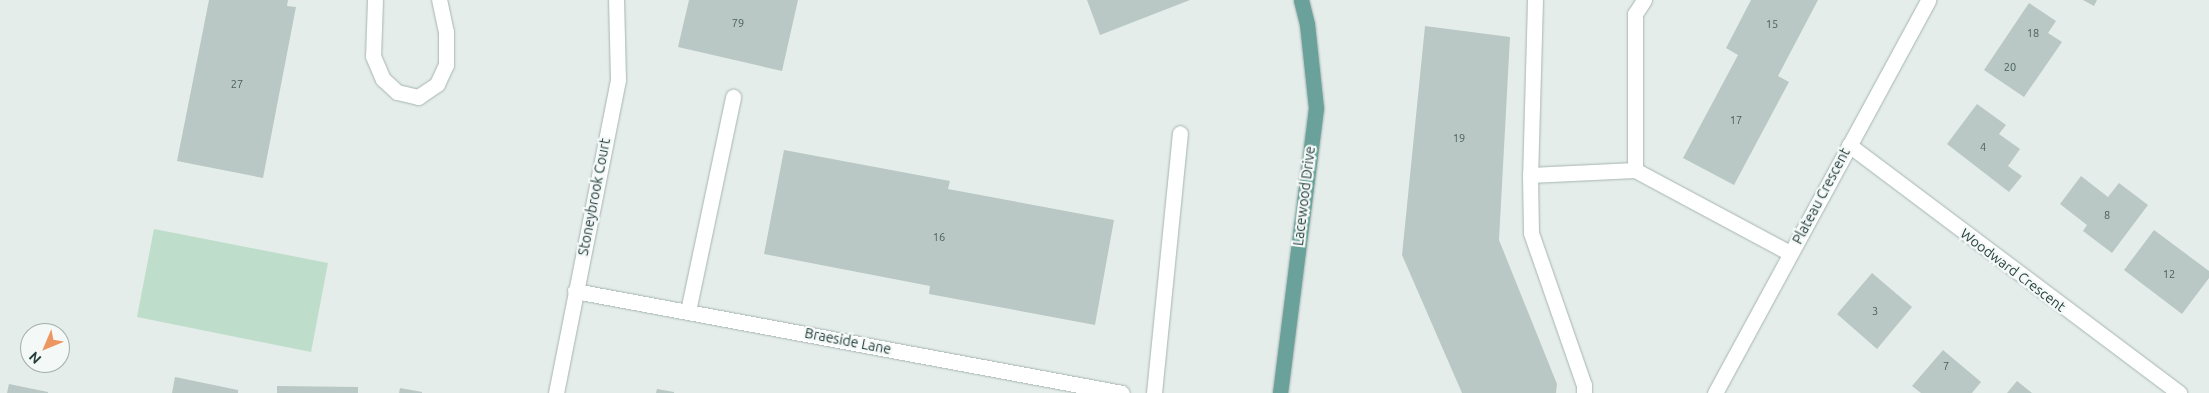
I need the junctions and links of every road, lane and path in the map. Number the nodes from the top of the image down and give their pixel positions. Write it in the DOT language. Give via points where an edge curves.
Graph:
graph roads {
  1 [pos="375,0"];
  2 [pos="439,0"];
  3 [pos="616,0"];
  4 [pos="1301,0"];
  5 [pos="1535,0"];
  6 [pos="1644,0"];
  7 [pos="1928,0"];
  8 [pos="733,97"];
  9 [pos="1180,133"];
  10 [pos="1848,145"];
  11 [pos="1635,170"];
  12 [pos="1530,175"];
  13 [pos="1790,254"];
  14 [pos="575,291"];
  15 [pos="688,311"];
  16 [pos="556,393"];
  17 [pos="1122,393"];
  18 [pos="1154,393"];
  19 [pos="1280,393"];
  20 [pos="1584,393"];
  21 [pos="1715,393"];
  22 [pos="2179,393"];
  1 -- 2 [label="street" via="373,56 383,79 397,92 418,97 437,84 446,65 446,32"];
  3 -- 14 [label="street, Stoneybrook Court" via="618,80"];
  4 -- 19 [label="main road, Lacewood Drive" via="1307,24 1316,108"];
  5 -- 12 [label="street"];
  6 -- 11 [label="street" via="1635,14"];
  7 -- 10 [label="street, Plateau Crescent"];
  8 -- 15 [label="street"];
  9 -- 18 [label="street"];
  10 -- 13 [label="street, Plateau Crescent"];
  10 -- 22 [label="street, Woodward Crescent"];
  11 -- 12 [label="street"];
  11 -- 13 [label="street"];
  12 -- 20 [label="street" via="1531,233 1584,385"];
  13 -- 21 [label="street, Plateau Crescent"];
  14 -- 15 [label="street, Braeside Lane"];
  14 -- 16 [label="street, Stoneybrook Court"];
  15 -- 17 [label="street, Braeside Lane"];
}
